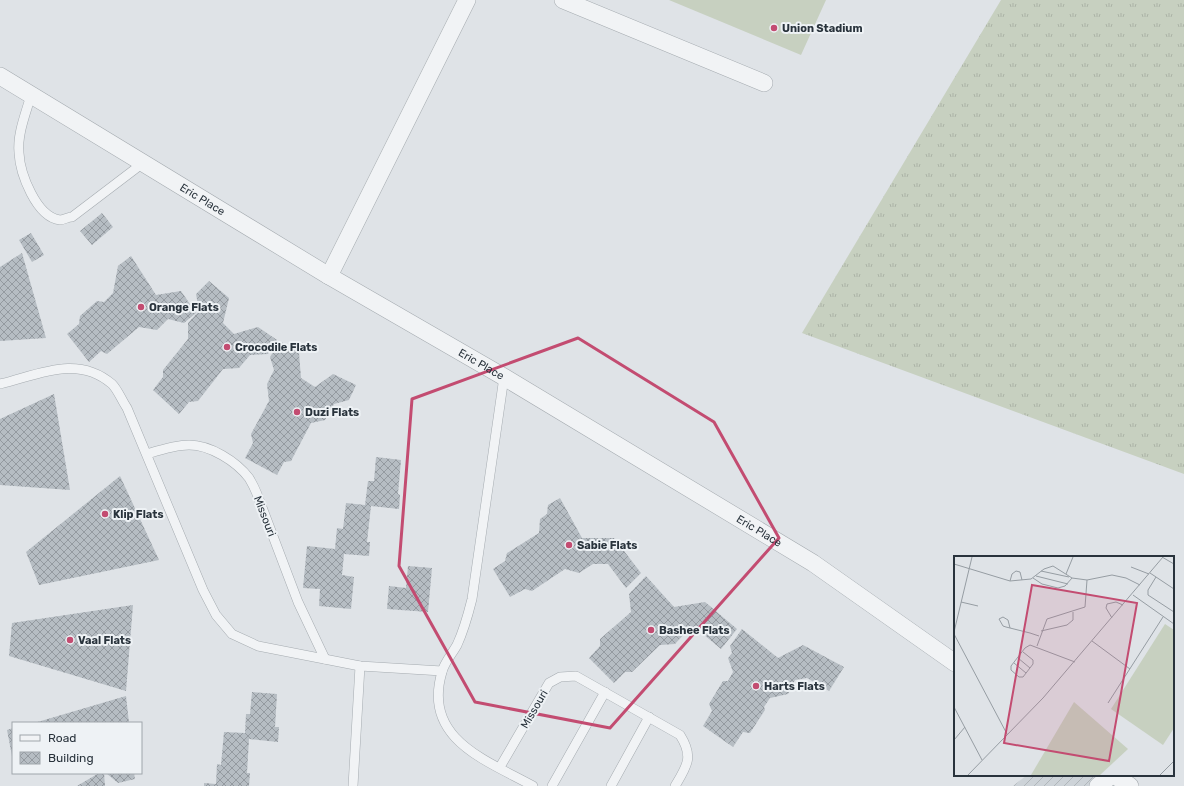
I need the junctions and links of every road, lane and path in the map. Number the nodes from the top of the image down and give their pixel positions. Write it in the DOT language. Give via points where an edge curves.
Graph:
graph roads {
  1 [pos="467,0"];
  2 [pos="563,0"];
  3 [pos="0,76"];
  4 [pos="764,83"];
  5 [pos="31,95"];
  6 [pos="142,162"];
  7 [pos="329,276"];
  8 [pos="504,378"];
  9 [pos="0,384"];
  10 [pos="147,454"];
  11 [pos="325,659"];
  12 [pos="954,662"];
  13 [pos="360,666"];
  14 [pos="442,671"];
  15 [pos="605,692"];
  16 [pos="649,717"];
  17 [pos="500,767"];
  18 [pos="1112,776"];
  19 [pos="1115,776"];
  20 [pos="353,786"];
  21 [pos="533,786"];
  22 [pos="552,786"];
  23 [pos="611,786"];
  24 [pos="675,786"];
  25 [pos="1098,786"];
  26 [pos="1130,786"];
  1 -- 7 [label="street"];
  2 -- 4 [label="street"];
  3 -- 5 [label="street, Eric Place"];
  5 -- 6 [label="street, Eric Place"];
  5 -- 6 [label="lane" via="22,127 19,152 26,184 44,213 60,220 72,216"];
  6 -- 7 [label="street, Eric Place"];
  7 -- 8 [label="street, Eric Place"];
  8 -- 12 [label="street, Eric Place" via="813,563"];
  8 -- 14 [label="lane" via="472,599 457,645"];
  9 -- 10 [label="lane" via="68,368 82,368 96,374 112,385 127,408"];
  10 -- 11 [label="lane" via="203,590 216,615 232,634 258,646"];
  10 -- 11 [label="lane, Missouri" via="182,446 203,446 237,466 249,478 298,602"];
  11 -- 13 [label="lane"];
  13 -- 14 [label="lane"];
  13 -- 20 [label="lane"];
  14 -- 17 [label="lane" via="438,693 444,722 454,738 471,752"];
  15 -- 16 [label="lane, Missouri"];
  15 -- 17 [label="lane, Missouri" via="576,676 560,677 549,683"];
  15 -- 22 [label="lane"];
  16 -- 23 [label="lane"];
  16 -- 24 [label="lane, Missouri" via="680,734 688,746 688,764"];
  17 -- 21 [label="lane"];
  18 -- 25 [label="street"];
  19 -- 26 [label="street"];
}
